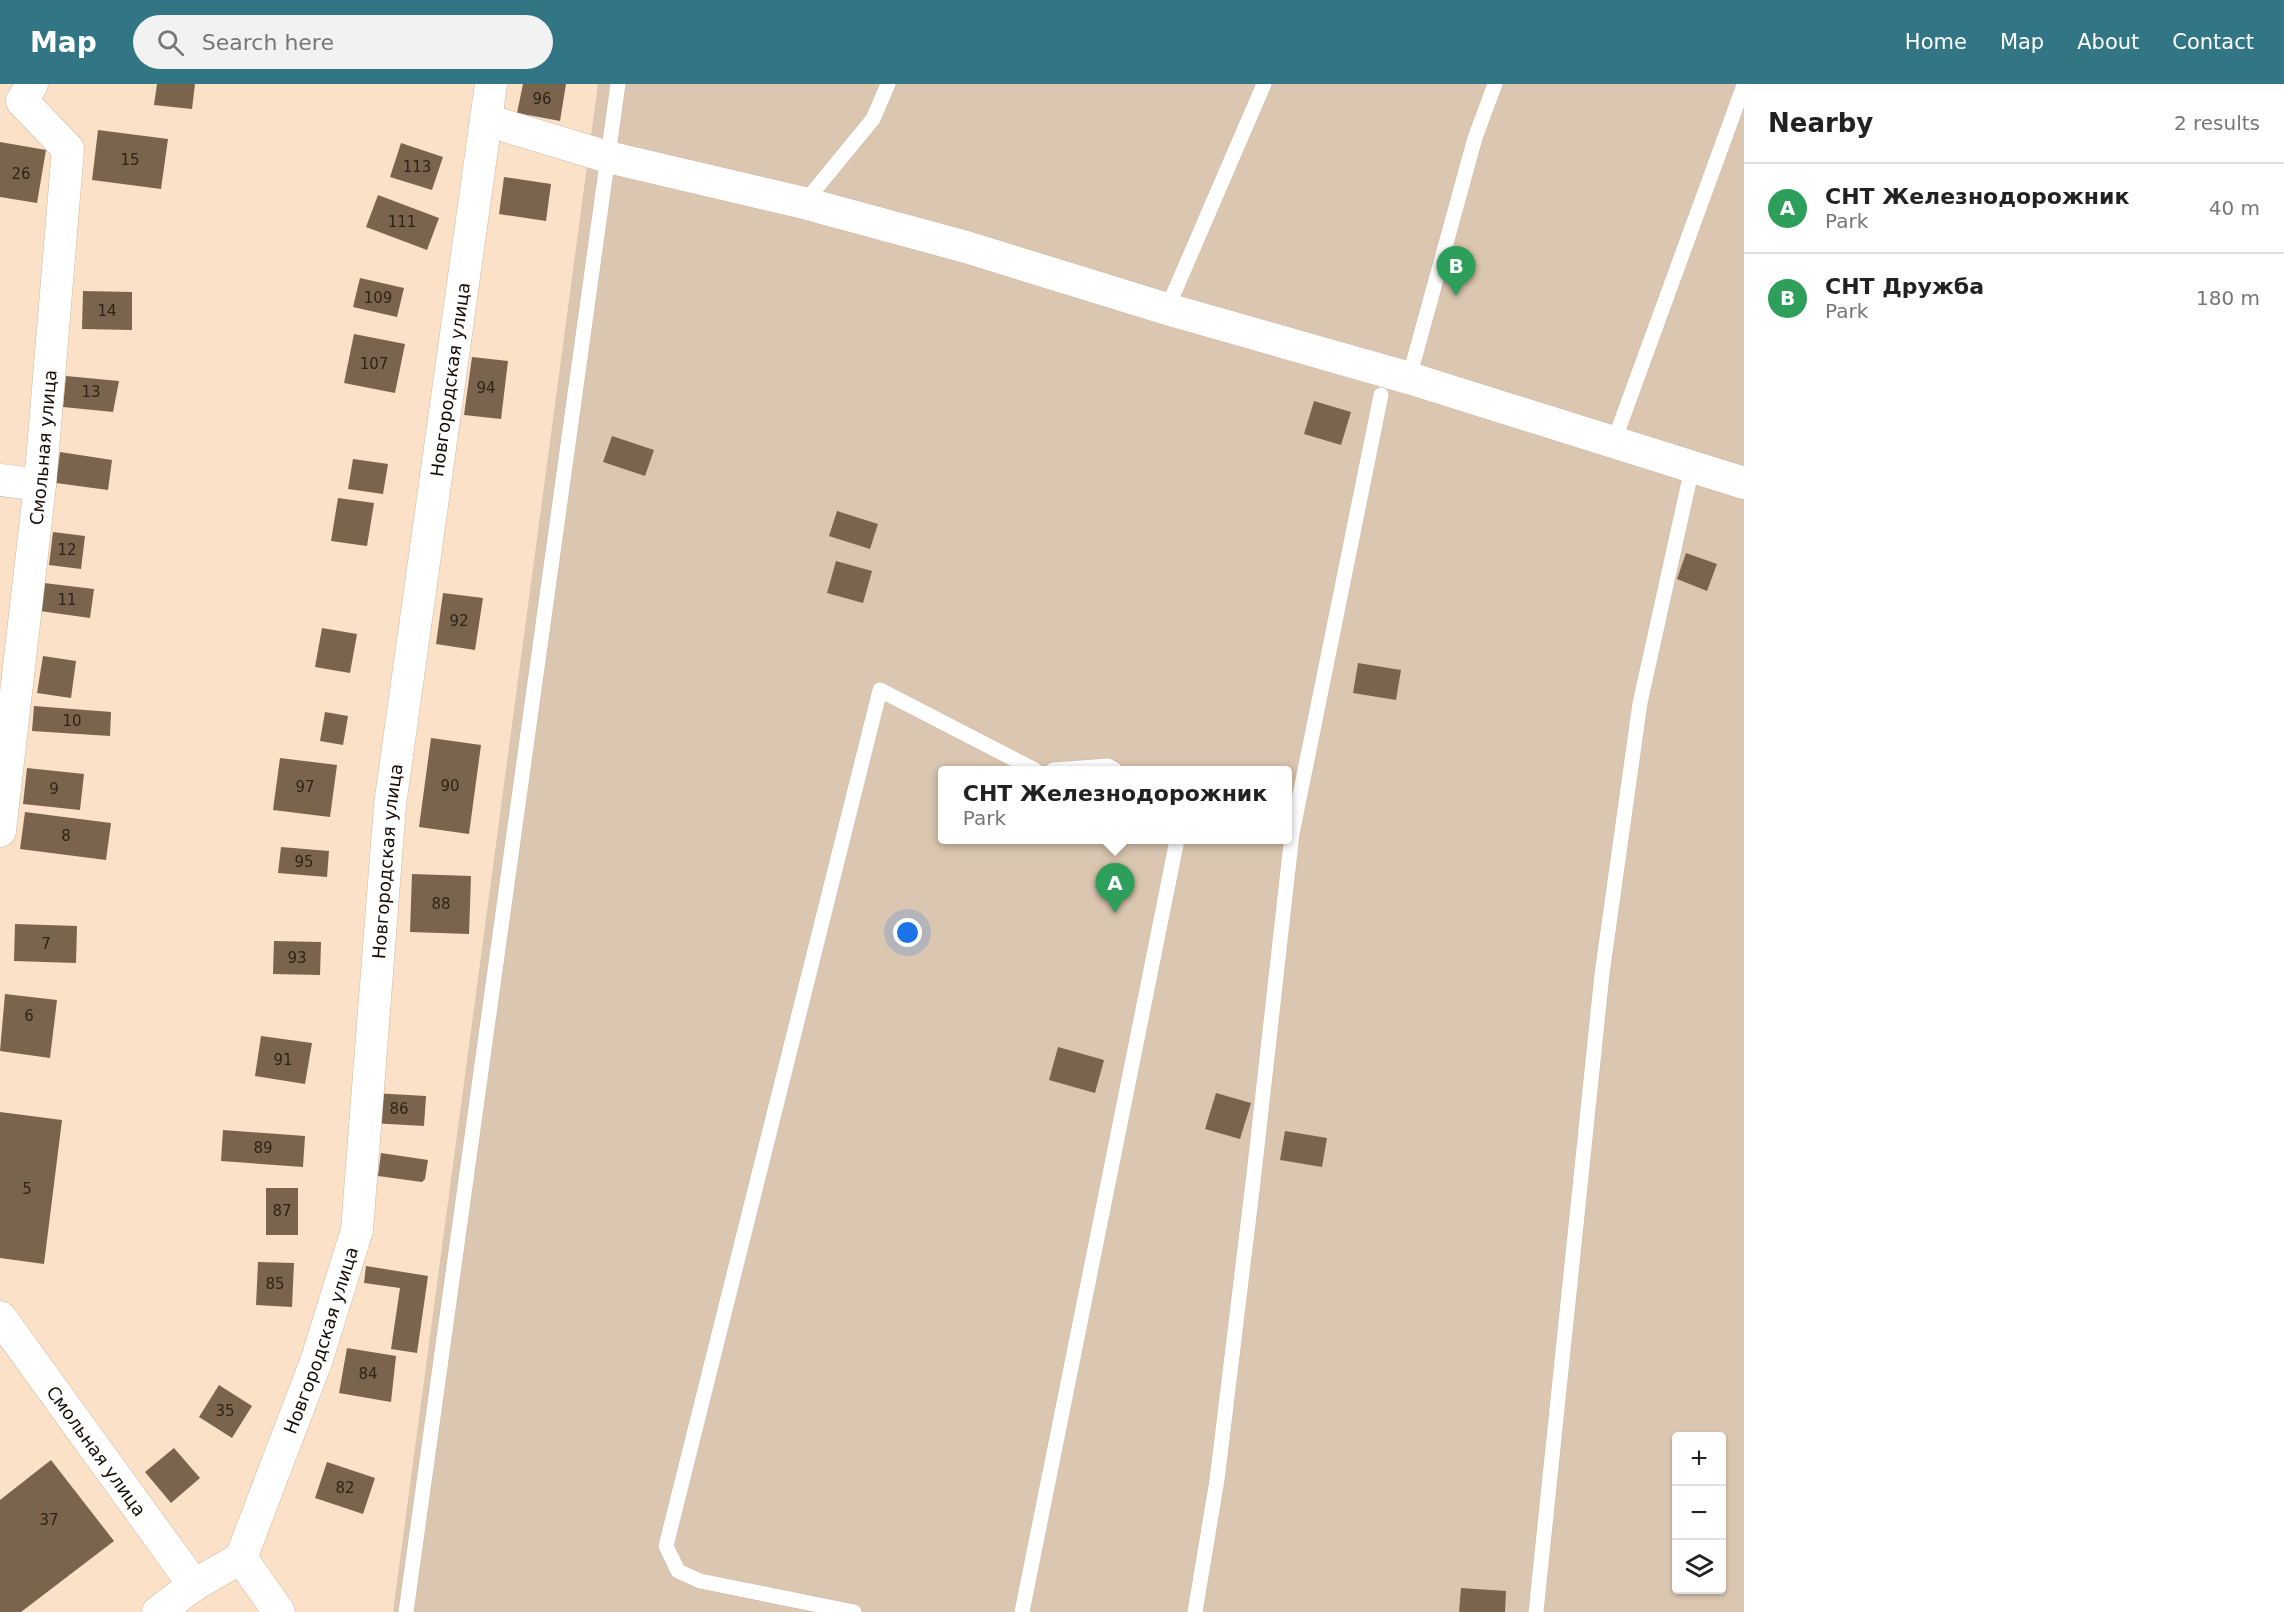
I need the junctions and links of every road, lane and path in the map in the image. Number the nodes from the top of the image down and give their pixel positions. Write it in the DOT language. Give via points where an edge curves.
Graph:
graph roads {
  1 [pos="491,84"];
  2 [pos="618,84"];
  3 [pos="888,84"];
  4 [pos="1264,84"];
  5 [pos="1495,84"];
  6 [pos="1744,85"];
  7 [pos="18,94"];
  8 [pos="486,120"];
  9 [pos="608,157"];
  10 [pos="804,203"];
  11 [pos="1167,309"];
  12 [pos="1409,378"];
  13 [pos="1381,395"];
  14 [pos="1613,444"];
  15 [pos="1692,468"];
  16 [pos="0,480"];
  17 [pos="1744,483"];
  18 [pos="40,485"];
  19 [pos="1025,766"];
  20 [pos="0,831"];
  21 [pos="1292,834"];
  22 [pos="1176,844"];
  23 [pos="1291,844"];
  24 [pos="0,1317"];
  25 [pos="241,1558"];
  26 [pos="194,1585"];
  27 [pos="158,1612"];
  28 [pos="279,1612"];
  29 [pos="406,1612"];
  30 [pos="854,1612"];
  31 [pos="1022,1612"];
  32 [pos="1195,1612"];
  33 [pos="1536,1612"];
  1 -- 8 [label="street, Новгородская улица"];
  2 -- 9 [label="lane"];
  3 -- 10 [label="lane" via="873,119"];
  4 -- 11 [label="lane"];
  5 -- 12 [label="lane" via="1475,138"];
  6 -- 14 [label="lane"];
  7 -- 18 [label="street, Смольная улица" via="68,149"];
  8 -- 9 [label="street"];
  8 -- 25 [label="street, Новгородская улица" via="390,805 357,1230 316,1359"];
  9 -- 10 [label="street"];
  9 -- 29 [label="lane"];
  10 -- 11 [label="street" via="966,247"];
  11 -- 12 [label="street"];
  12 -- 14 [label="street"];
  13 -- 21 [label="lane"];
  14 -- 15 [label="street"];
  15 -- 17 [label="street"];
  15 -- 33 [label="lane" via="1640,703 1602,974"];
  16 -- 18 [label="street"];
  18 -- 20 [label="street, Смольная улица"];
  19 -- 30 [label="lane" via="880,690 666,1546 678,1571 700,1581"];
  22 -- 31 [label="lane"];
  23 -- 32 [label="lane" via="1220,1456"];
  24 -- 26 [label="street, Смольная улица"];
  25 -- 26 [label="street"];
  25 -- 28 [label="street"];
  26 -- 27 [label="street"];
}
